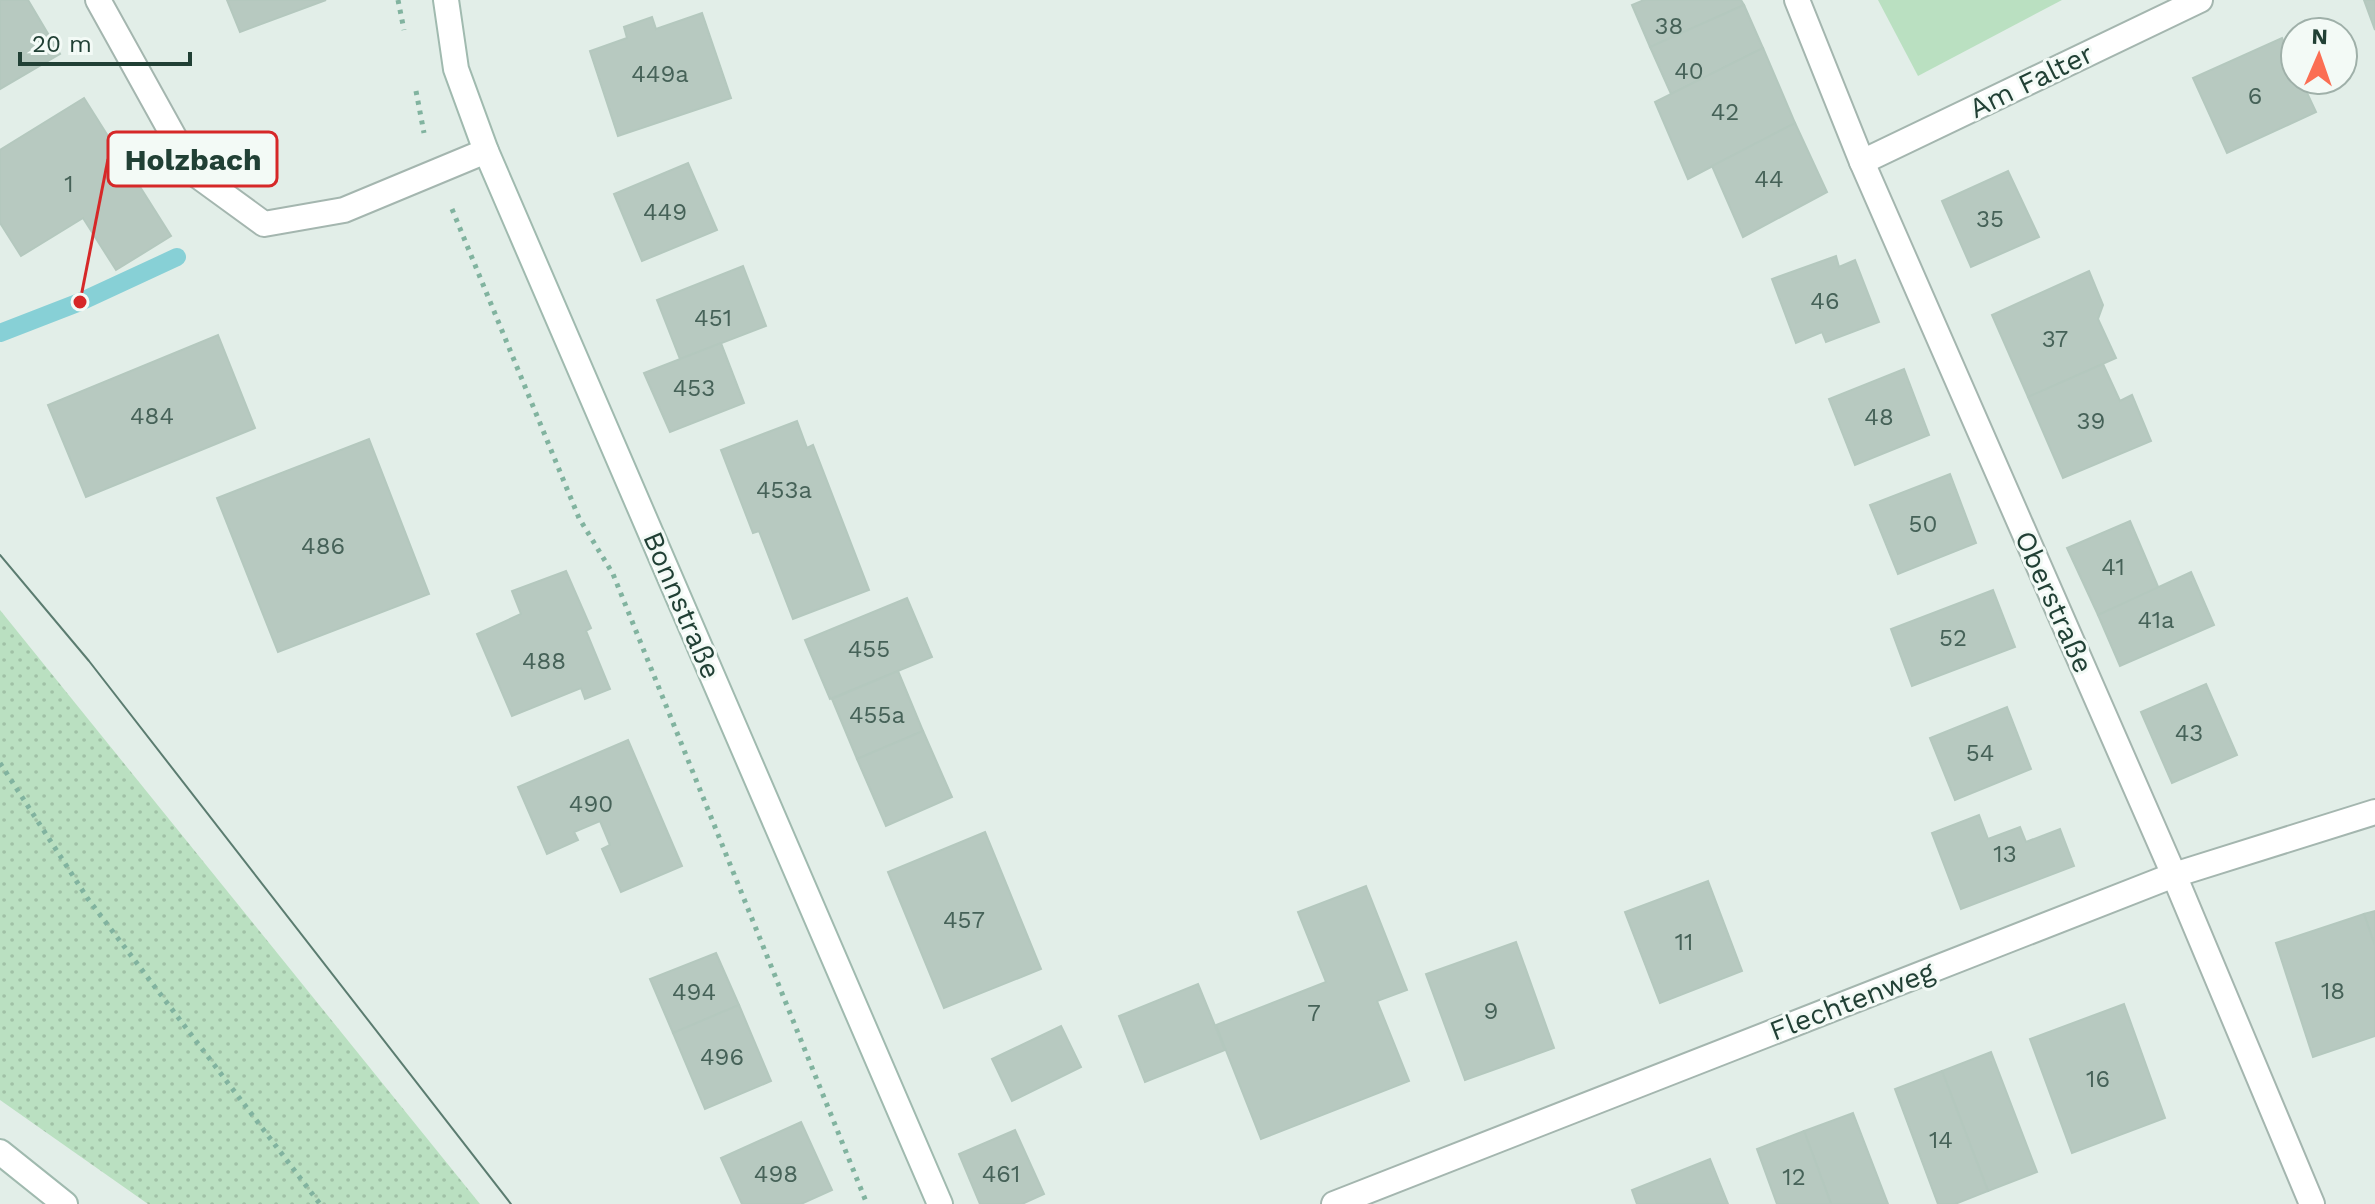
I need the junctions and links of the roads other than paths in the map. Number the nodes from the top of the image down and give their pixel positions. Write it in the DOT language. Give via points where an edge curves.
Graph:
graph roads {
  1 [pos="98,0"];
  2 [pos="446,0"];
  3 [pos="1797,0"];
  4 [pos="2200,0"];
  5 [pos="486,151"];
  6 [pos="1862,162"];
  7 [pos="2375,812"];
  8 [pos="2174,875"];
  9 [pos="0,1152"];
  10 [pos="65,1204"];
  11 [pos="940,1204"];
  12 [pos="1334,1204"];
  13 [pos="2312,1204"];
  1 -- 5 [label="street" via="194,173 264,224 344,210"];
  2 -- 5 [label="street, Bonnstraße" via="456,69"];
  3 -- 6 [label="street, Oberstraße"];
  4 -- 6 [label="street, Am Falter"];
  5 -- 11 [label="street, Bonnstraße"];
  6 -- 8 [label="street, Oberstraße"];
  7 -- 8 [label="street, Flechtenweg"];
  8 -- 12 [label="street, Flechtenweg"];
  8 -- 13 [label="street, Oberstraße"];
  9 -- 10 [label="street"];
}
